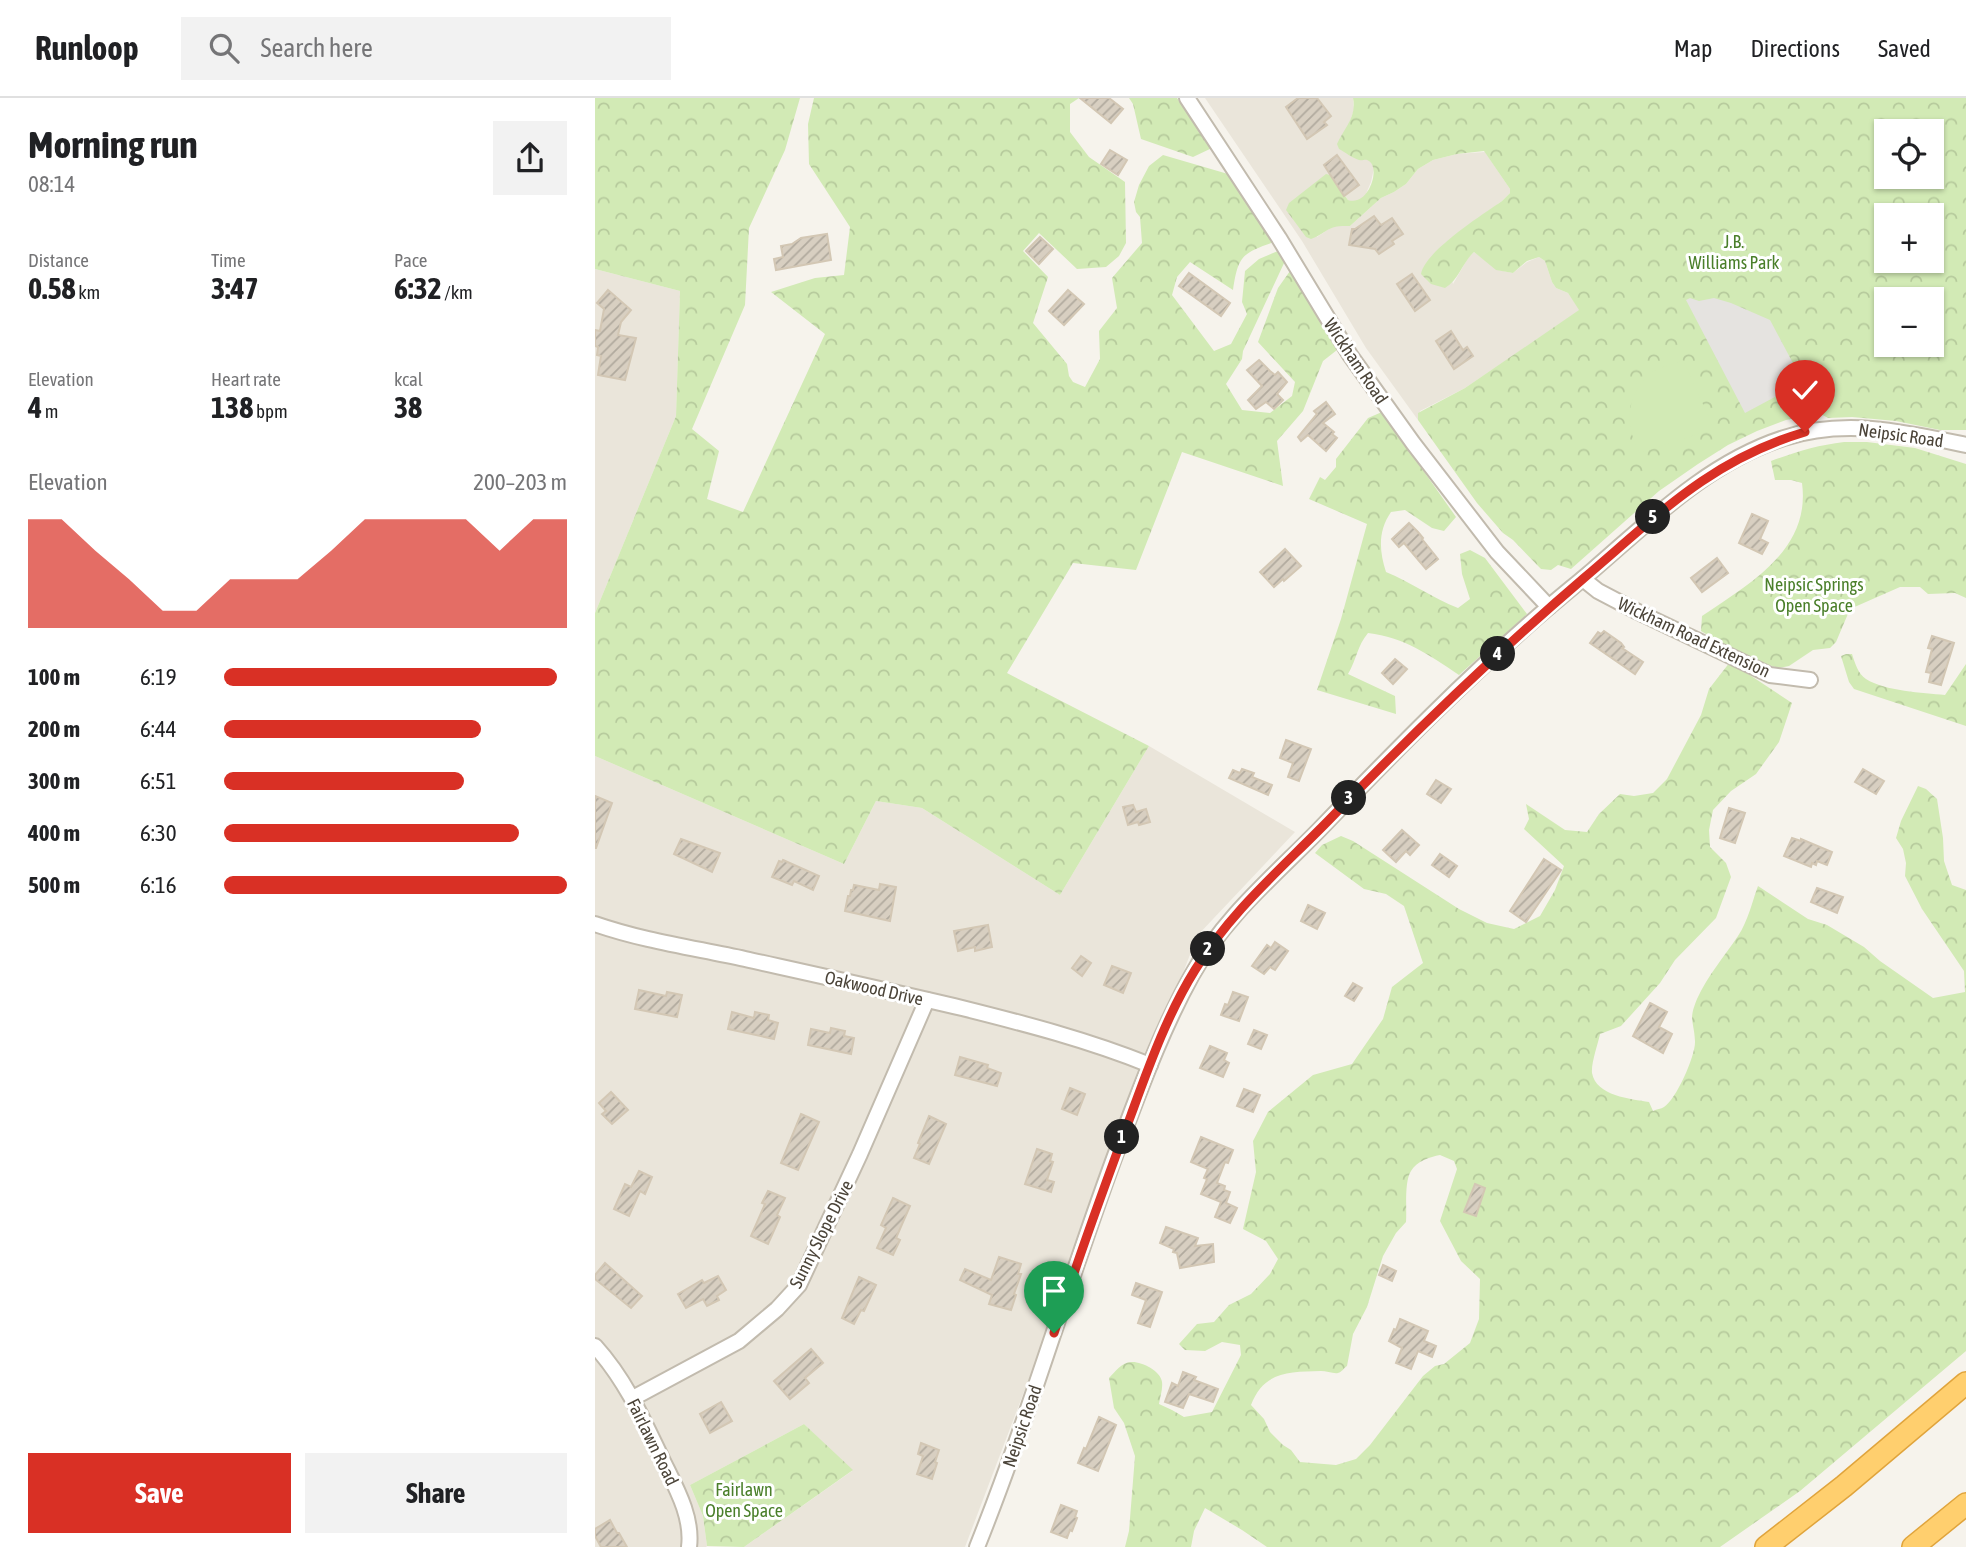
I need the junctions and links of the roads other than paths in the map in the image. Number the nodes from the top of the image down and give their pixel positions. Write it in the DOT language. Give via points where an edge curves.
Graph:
graph roads {
  1 [pos="1187,98"];
  2 [pos="1966,445"];
  3 [pos="1583,579"];
  4 [pos="1549,607"];
  5 [pos="1810,680"];
  6 [pos="595,924"];
  7 [pos="927,1000"];
  8 [pos="1150,1065"];
  9 [pos="595,1346"];
  10 [pos="1966,1383"];
  11 [pos="633,1398"];
  12 [pos="1966,1504"];
  13 [pos="689,1547"];
  14 [pos="977,1547"];
  15 [pos="1766,1547"];
  16 [pos="1913,1547"];
  1 -- 4 [label="street, Wickham Road" via="1350,355 1497,552"];
  2 -- 3 [label="street, Neipsic Road" via="1855,427 1781,439 1736,460 1668,504"];
  3 -- 4 [label="street, Neipsic Road"];
  3 -- 5 [label="street, Wickham Road Extension" via="1598,592 1770,675"];
  4 -- 8 [label="street, Neipsic Road" via="1392,754 1236,913 1192,974"];
  6 -- 7 [label="street, Oakwood Drive" via="634,937"];
  7 -- 8 [label="street, Oakwood Drive" via="1049,1029"];
  7 -- 11 [label="street, Sunny Slope Drive" via="799,1285 777,1310 739,1340"];
  8 -- 14 [label="street, Neipsic Road"];
  9 -- 11 [label="street, Fairlawn Road"];
  10 -- 15 [label="highway"];
  11 -- 13 [label="street, Fairlawn Road" via="681,1500 691,1534"];
  12 -- 16 [label="highway"];
}
